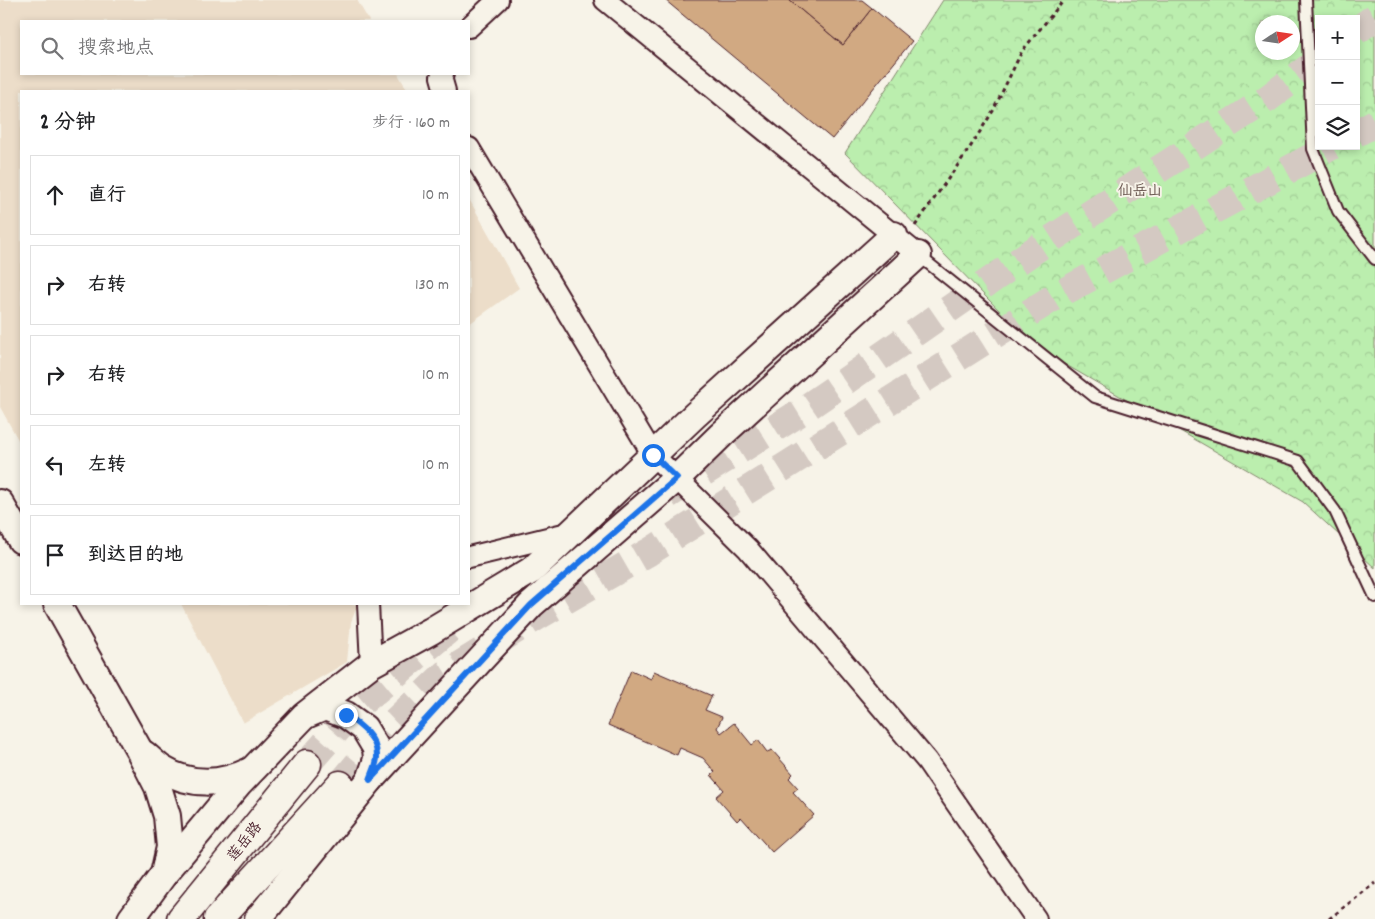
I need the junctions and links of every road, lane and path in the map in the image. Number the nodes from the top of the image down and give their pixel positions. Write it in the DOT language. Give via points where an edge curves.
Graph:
graph roads {
  1 [pos="498,0"];
  2 [pos="605,0"];
  3 [pos="1064,0"];
  4 [pos="1306,0"];
  5 [pos="470,26"];
  6 [pos="442,75"];
  7 [pos="445,90"];
  8 [pos="470,150"];
  9 [pos="905,245"];
  10 [pos="1375,258"];
  11 [pos="653,455"];
  12 [pos="677,478"];
  13 [pos="0,503"];
  14 [pos="572,532"];
  15 [pos="20,538"];
  16 [pos="470,557"];
  17 [pos="1375,597"];
  18 [pos="58,605"];
  19 [pos="368,605"];
  20 [pos="371,664"];
  21 [pos="304,716"];
  22 [pos="139,750"];
  23 [pos="307,764"];
  24 [pos="253,769"];
  25 [pos="370,780"];
  26 [pos="340,785"];
  27 [pos="164,874"];
  28 [pos="1375,883"];
  29 [pos="131,919"];
  30 [pos="181,919"];
  31 [pos="218,919"];
  32 [pos="258,919"];
  33 [pos="1036,919"];
  34 [pos="1329,919"];
  1 -- 5 [label="street"];
  2 -- 9 [label="street"];
  3 -- 9 [label="path" via="1022,51 993,111 923,212"];
  4 -- 10 [label="lane" via="1313,149 1338,210"];
  6 -- 7 [label="street"];
  8 -- 11 [label="street"];
  9 -- 11 [label="street"];
  9 -- 12 [label="street"];
  9 -- 17 [label="lane" via="1095,397 1298,461 1335,511"];
  11 -- 12 [label="street"];
  11 -- 14 [label="street"];
  12 -- 25 [label="street" via="531,605"];
  12 -- 33 [label="street" via="748,549 927,761"];
  13 -- 15 [label="street"];
  14 -- 16 [label="street"];
  14 -- 20 [label="street" via="532,570"];
  18 -- 22 [label="street"];
  19 -- 20 [label="street"];
  20 -- 21 [label="street"];
  21 -- 24 [label="street"];
  21 -- 25 [label="street" via="325,707 346,715 364,728 376,748 377,759"];
  22 -- 24 [label="street" via="161,768 190,780 218,782"];
  22 -- 27 [label="street" via="158,787 167,816 170,847"];
  23 -- 30 [label="main road, 莲岳路"];
  24 -- 27 [label="street"];
  25 -- 32 [label="street"];
  26 -- 31 [label="main road, 莲岳路"];
  27 -- 29 [label="street"];
  28 -- 34 [label="path"];
}
